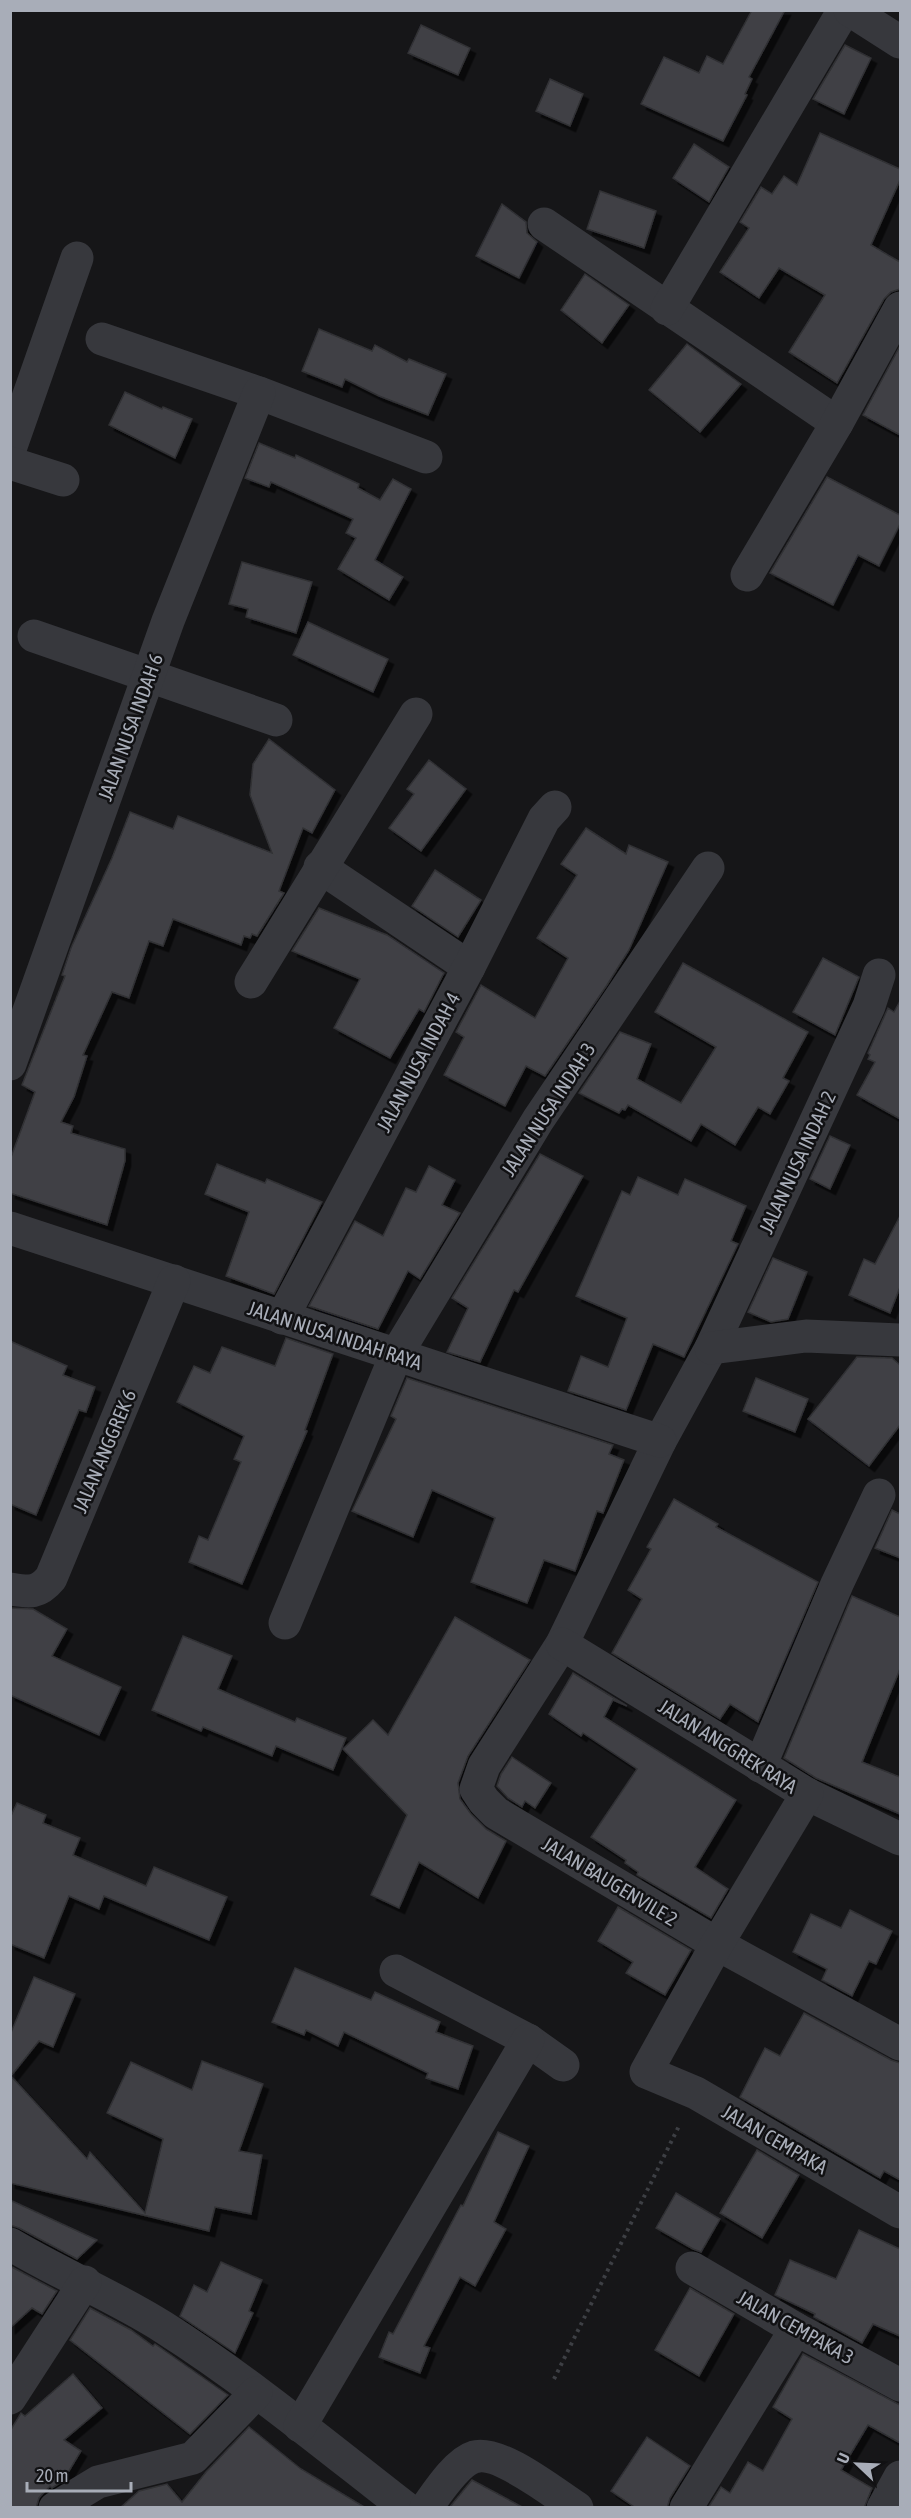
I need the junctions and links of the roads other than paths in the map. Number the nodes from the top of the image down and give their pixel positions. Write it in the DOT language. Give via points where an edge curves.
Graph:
graph roads {
  1 [pos="844,10"];
  2 [pos="850,10"];
  3 [pos="900,42"];
  4 [pos="544,224"];
  5 [pos="77,258"];
  6 [pos="900,308"];
  7 [pos="667,309"];
  8 [pos="102,339"];
  9 [pos="259,393"];
  10 [pos="837,423"];
  11 [pos="10,449"];
  12 [pos="426,457"];
  13 [pos="10,463"];
  14 [pos="63,480"];
  15 [pos="747,575"];
  16 [pos="34,636"];
  17 [pos="149,675"];
  18 [pos="416,714"];
  19 [pos="276,720"];
  20 [pos="555,807"];
  21 [pos="320,867"];
  22 [pos="708,868"];
  23 [pos="470,967"];
  24 [pos="879,975"];
  25 [pos="252,982"];
  26 [pos="10,1064"];
  27 [pos="10,1228"];
  28 [pos="174,1281"];
  29 [pos="282,1318"];
  30 [pos="900,1340"];
  31 [pos="711,1348"];
  32 [pos="396,1355"];
  33 [pos="660,1441"];
  34 [pos="879,1495"];
  35 [pos="10,1589"];
  36 [pos="285,1623"];
  37 [pos="562,1644"];
  38 [pos="760,1766"];
  39 [pos="807,1794"];
  40 [pos="900,1839"];
  41 [pos="717,1944"];
  42 [pos="396,1971"];
  43 [pos="528,2040"];
  44 [pos="900,2044"];
  45 [pos="563,2065"];
  46 [pos="900,2212"];
  47 [pos="10,2244"];
  48 [pos="692,2268"];
  49 [pos="84,2282"];
  50 [pos="796,2329"];
  51 [pos="900,2385"];
  52 [pos="256,2393"];
  53 [pos="10,2398"];
  54 [pos="300,2426"];
  55 [pos="900,2477"];
  56 [pos="55,2508"];
  57 [pos="406,2508"];
  58 [pos="426,2508"];
  59 [pos="577,2508"];
  60 [pos="686,2508"];
  61 [pos="882,2508"];
  1 -- 7 [label="street"];
  2 -- 3 [label="street"];
  4 -- 7 [label="street"];
  5 -- 11 [label="street"];
  6 -- 10 [label="street"];
  7 -- 10 [label="street"];
  8 -- 9 [label="street"];
  9 -- 12 [label="street"];
  9 -- 17 [label="street, JALAN NUSA INDAH 6"];
  10 -- 15 [label="street"];
  13 -- 14 [label="street"];
  16 -- 17 [label="street"];
  17 -- 19 [label="street"];
  17 -- 26 [label="street, JALAN NUSA INDAH 6"];
  18 -- 21 [label="street"];
  20 -- 23 [label="street, JALAN NUSA INDAH 4" via="544,819"];
  21 -- 23 [label="street"];
  21 -- 25 [label="street"];
  22 -- 32 [label="street, JALAN NUSA INDAH 3" via="538,1120"];
  23 -- 29 [label="street, JALAN NUSA INDAH 4"];
  24 -- 31 [label="street, JALAN NUSA INDAH 2"];
  27 -- 28 [label="street, JALAN NUSA INDAH RAYA"];
  28 -- 29 [label="street, JALAN NUSA INDAH RAYA"];
  28 -- 35 [label="street, JALAN ANGGREK 6" via="51,1578 33,1592"];
  29 -- 32 [label="street, JALAN NUSA INDAH RAYA"];
  30 -- 31 [label="street" via="806,1336"];
  31 -- 33 [label="street, JALAN NUSA INDAH 2"];
  32 -- 33 [label="street, JALAN NUSA INDAH RAYA"];
  32 -- 36 [label="street, JALAN NUSA INDAH 3"];
  33 -- 37 [label="street, JALAN NUSA INDAH 2"];
  34 -- 38 [label="street"];
  37 -- 38 [label="street, JALAN ANGGREK RAYA"];
  37 -- 41 [label="street, JALAN BAUGENVILE 2" via="484,1767 476,1789 496,1813"];
  38 -- 39 [label="street, JALAN ANGGREK RAYA"];
  39 -- 40 [label="street, JALAN ANGGREK RAYA"];
  39 -- 41 [label="street"];
  41 -- 44 [label="street, JALAN BAUGENVILE 2"];
  41 -- 46 [label="street, JALAN CEMPAKA" via="646,2072 696,2093"];
  42 -- 43 [label="street"];
  43 -- 45 [label="street"];
  43 -- 54 [label="street"];
  47 -- 49 [label="street"];
  48 -- 50 [label="street, JALAN CEMPAKA 3"];
  49 -- 52 [label="street" via="161,2326"];
  49 -- 53 [label="street"];
  50 -- 51 [label="street, JALAN CEMPAKA 3"];
  50 -- 60 [label="street"];
  52 -- 54 [label="street"];
  52 -- 56 [label="street" via="193,2458 98,2482"];
  54 -- 57 [label="street"];
  55 -- 61 [label="street"];
  58 -- 59 [label="street" via="452,2474 472,2457 485,2456 512,2466"];
}
